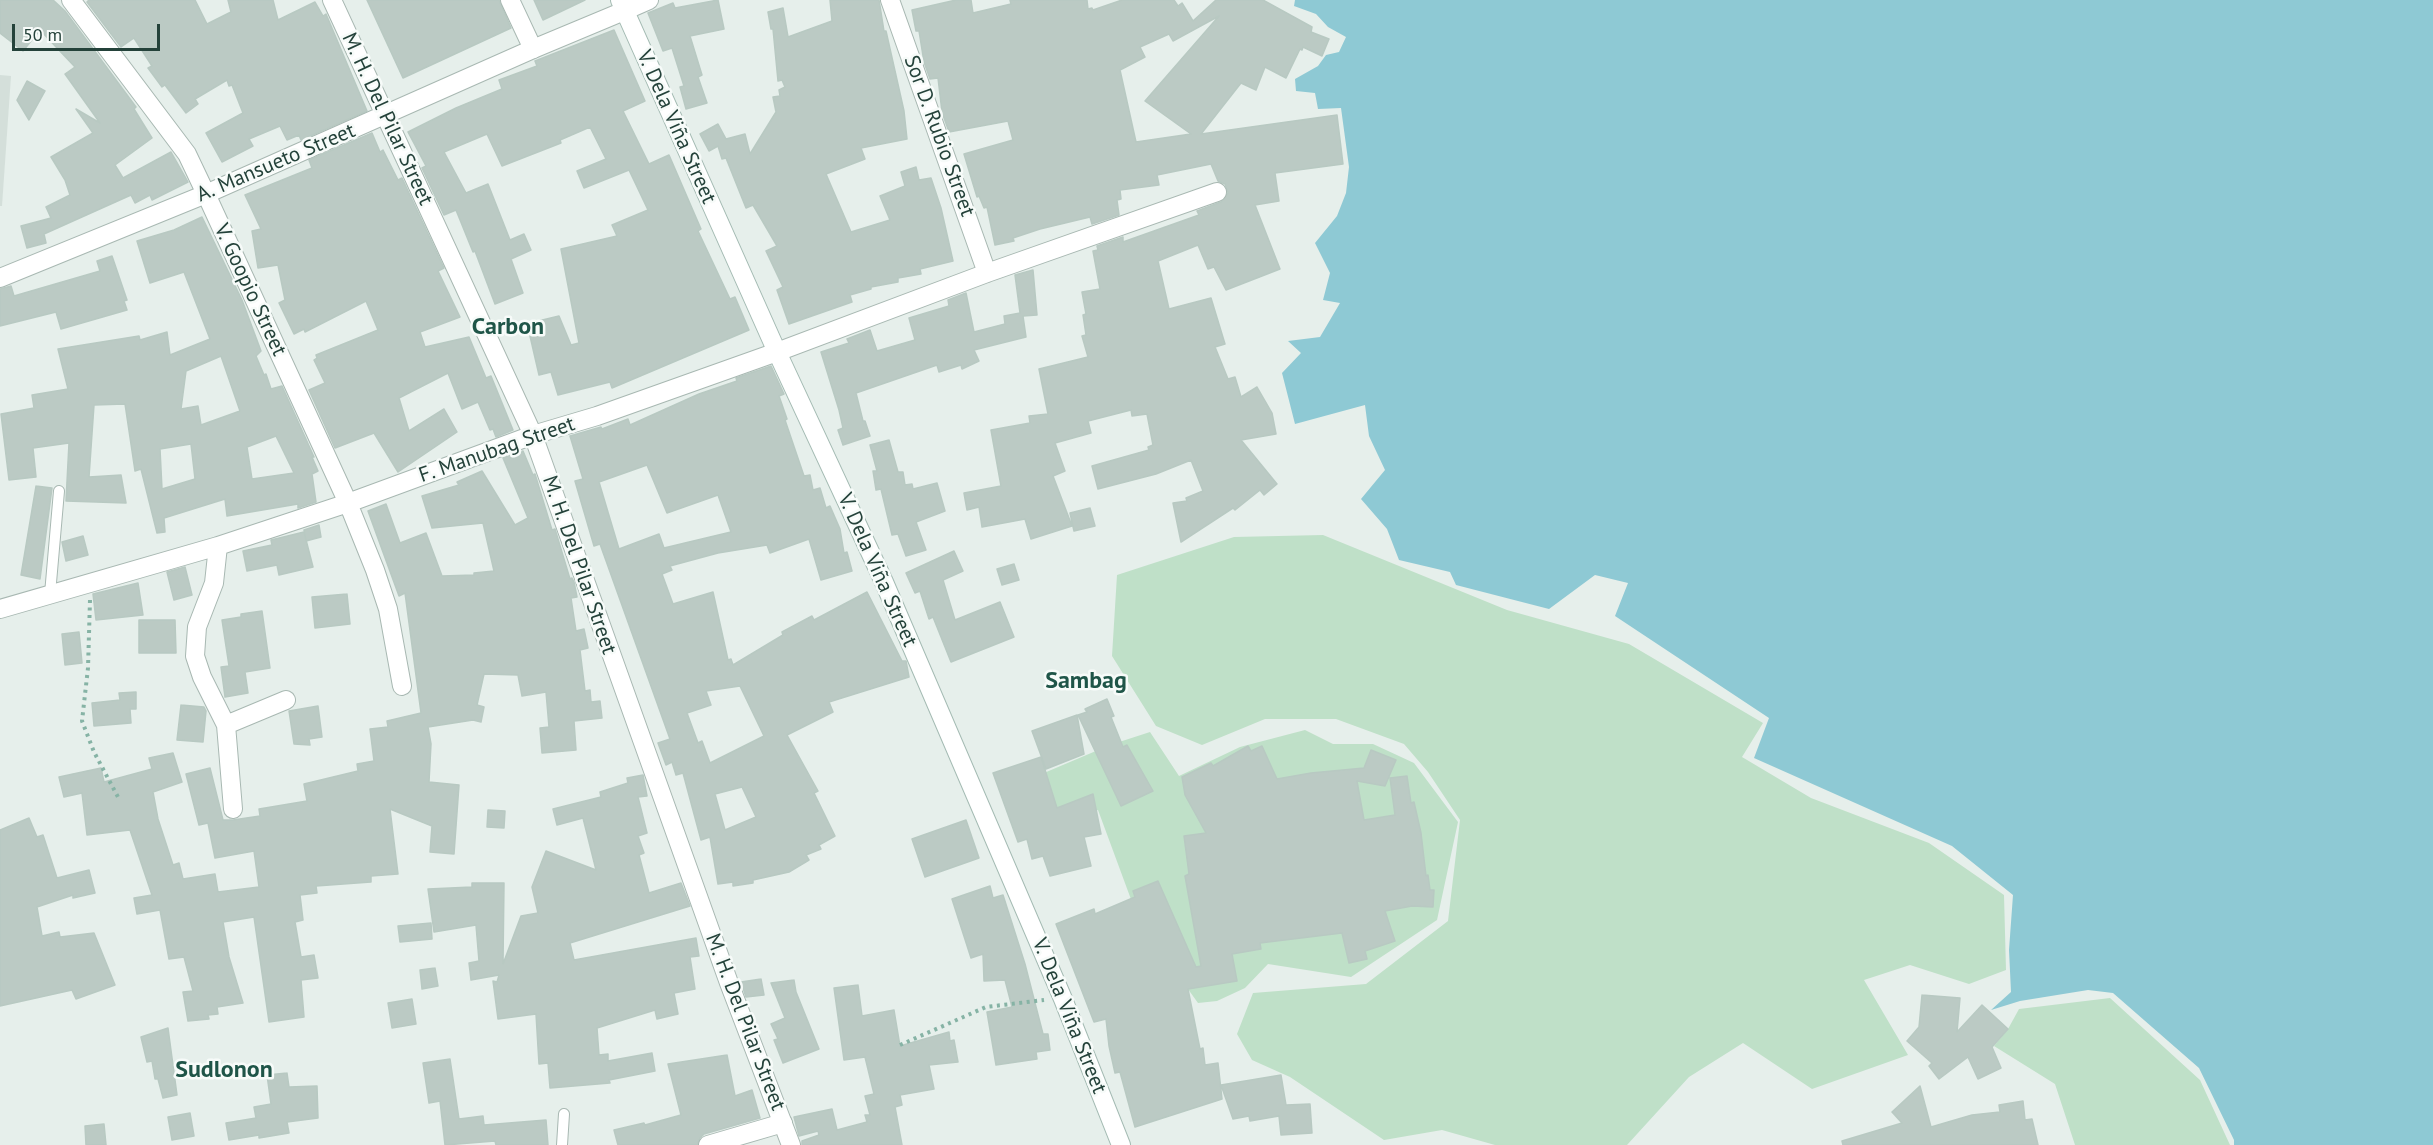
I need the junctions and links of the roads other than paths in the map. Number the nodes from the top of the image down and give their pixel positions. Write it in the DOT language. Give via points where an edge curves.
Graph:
graph roads {
  1 [pos="71,0"];
  2 [pos="332,0"];
  3 [pos="510,0"];
  4 [pos="649,0"];
  5 [pos="890,0"];
  6 [pos="622,5"];
  7 [pos="533,48"];
  8 [pos="384,116"];
  9 [pos="1217,192"];
  10 [pos="206,194"];
  11 [pos="987,273"];
  12 [pos="0,278"];
  13 [pos="777,352"];
  14 [pos="533,435"];
  15 [pos="59,491"];
  16 [pos="348,503"];
  17 [pos="218,546"];
  18 [pos="50,594"];
  19 [pos="0,609"];
  20 [pos="402,686"];
  21 [pos="286,700"];
  22 [pos="226,725"];
  23 [pos="233,809"];
  24 [pos="564,1114"];
  25 [pos="783,1123"];
  26 [pos="562,1145"];
  27 [pos="708,1145"];
  28 [pos="790,1145"];
  29 [pos="1121,1145"];
  1 -- 10 [label="street, V. Goopio Street" via="187,154"];
  2 -- 8 [label="street, M. H. Del Pilar Street"];
  3 -- 7 [label="street"];
  4 -- 6 [label="street, A. Mansueto Street"];
  5 -- 11 [label="street, Sor D. Rubio Street"];
  6 -- 7 [label="street, A. Mansueto Street"];
  6 -- 13 [label="street, V. Dela Viña Street"];
  7 -- 8 [label="street, A. Mansueto Street"];
  8 -- 10 [label="street, A. Mansueto Street"];
  8 -- 14 [label="street, M. H. Del Pilar Street"];
  9 -- 11 [label="street, F. Manubag Street"];
  10 -- 12 [label="street, A. Mansueto Street"];
  10 -- 16 [label="street, V. Goopio Street"];
  11 -- 13 [label="street, F. Manubag Street"];
  13 -- 14 [label="street, F. Manubag Street"];
  13 -- 29 [label="street, V. Dela Viña Street" via="884,582 1063,999"];
  14 -- 16 [label="street, F. Manubag Street"];
  14 -- 25 [label="street, M. H. Del Pilar Street"];
  15 -- 18 [label="lane"];
  16 -- 17 [label="street, F. Manubag Street"];
  16 -- 20 [label="street, V. Goopio Street" via="388,609"];
  17 -- 18 [label="street, F. Manubag Street"];
  17 -- 22 [label="street" via="214,584 197,627 195,656"];
  18 -- 19 [label="street, F. Manubag Street"];
  21 -- 22 [label="street"];
  22 -- 23 [label="street"];
  24 -- 26 [label="lane"];
  25 -- 27 [label="street"];
  25 -- 28 [label="street, M. H. Del Pilar Street"];
}
